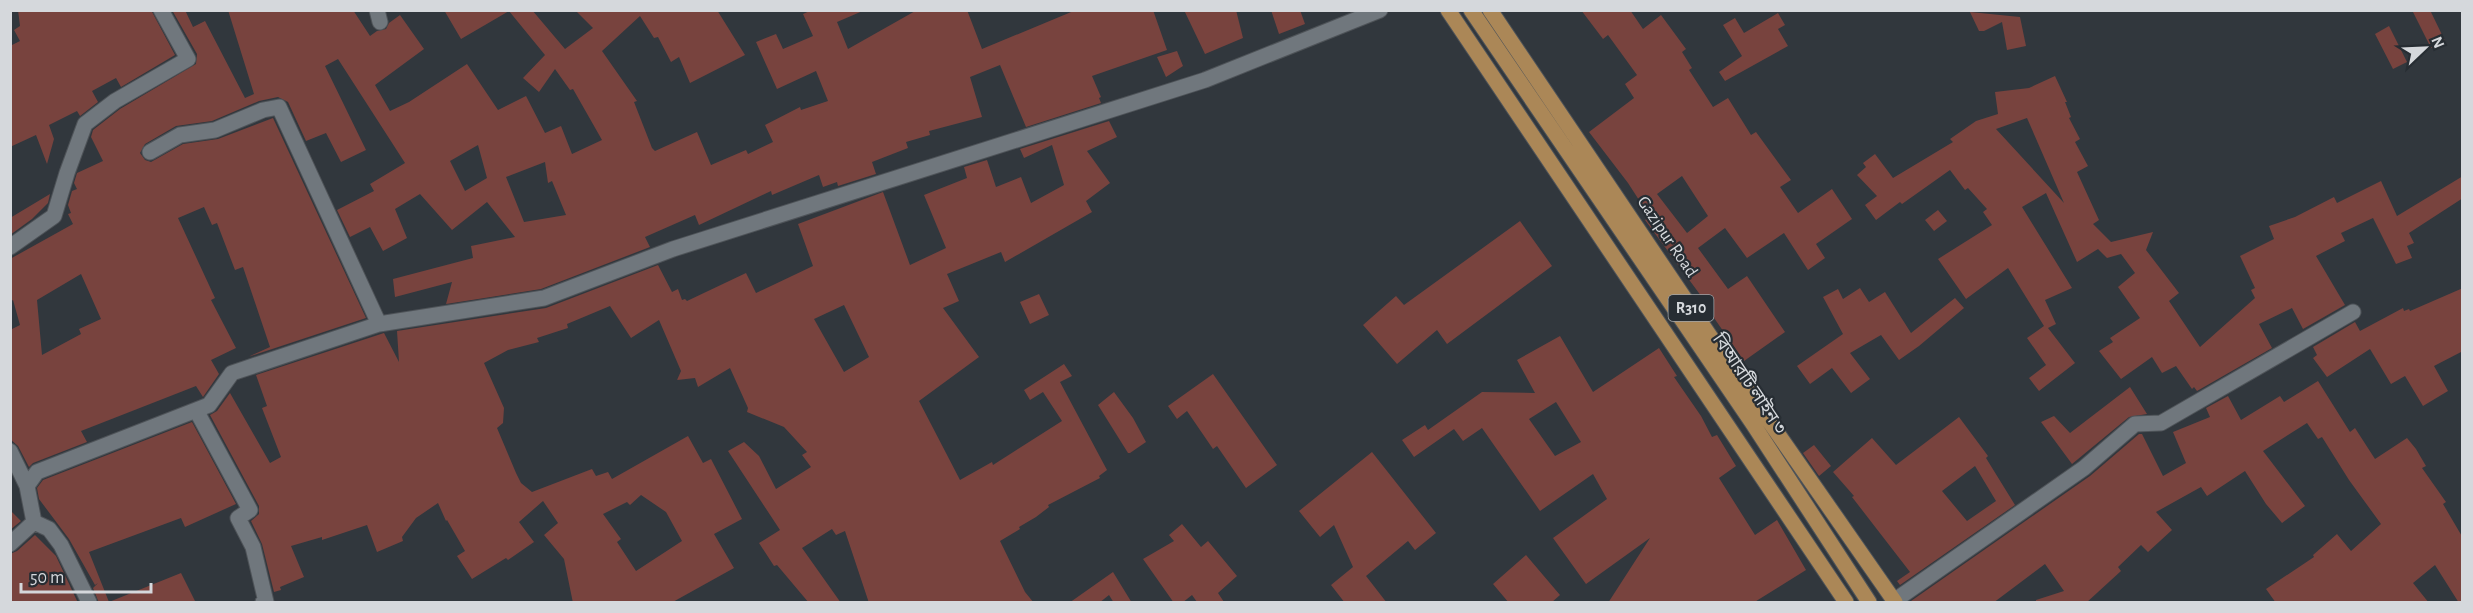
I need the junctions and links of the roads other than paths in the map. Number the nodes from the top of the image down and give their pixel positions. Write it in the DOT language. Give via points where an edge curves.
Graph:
graph roads {
  1 [pos="161,10"];
  2 [pos="1380,10"];
  3 [pos="1448,10"];
  4 [pos="1471,10"];
  5 [pos="1490,10"];
  6 [pos="150,152"];
  7 [pos="10,247"];
  8 [pos="2353,312"];
  9 [pos="379,324"];
  10 [pos="196,410"];
  11 [pos="10,451"];
  12 [pos="27,486"];
  13 [pos="34,522"];
  14 [pos="10,544"];
  15 [pos="1894,602"];
  16 [pos="89,603"];
  17 [pos="263,603"];
  18 [pos="1846,603"];
  19 [pos="1869,603"];
  1 -- 7 [label="street" via="188,59 115,100 85,124 54,216"];
  2 -- 9 [label="street" via="1204,80 673,249 544,298"];
  3 -- 18 [label="main road, R310"];
  4 -- 19 [label="main road, বিআরটি লাইন ৩" via="1753,424"];
  5 -- 15 [label="main road, Gazipur Road / R310"];
  6 -- 9 [label="street" via="180,135 215,130 263,110 279,108"];
  8 -- 15 [label="street" via="2161,423 2135,424 2084,468"];
  9 -- 10 [label="street" via="232,373 209,405"];
  10 -- 12 [label="street" via="37,472"];
  10 -- 17 [label="street" via="250,510 238,518 253,547 266,602"];
  11 -- 12 [label="street"];
  12 -- 13 [label="street"];
  13 -- 14 [label="street"];
  13 -- 16 [label="street" via="50,529 61,545"];
}
